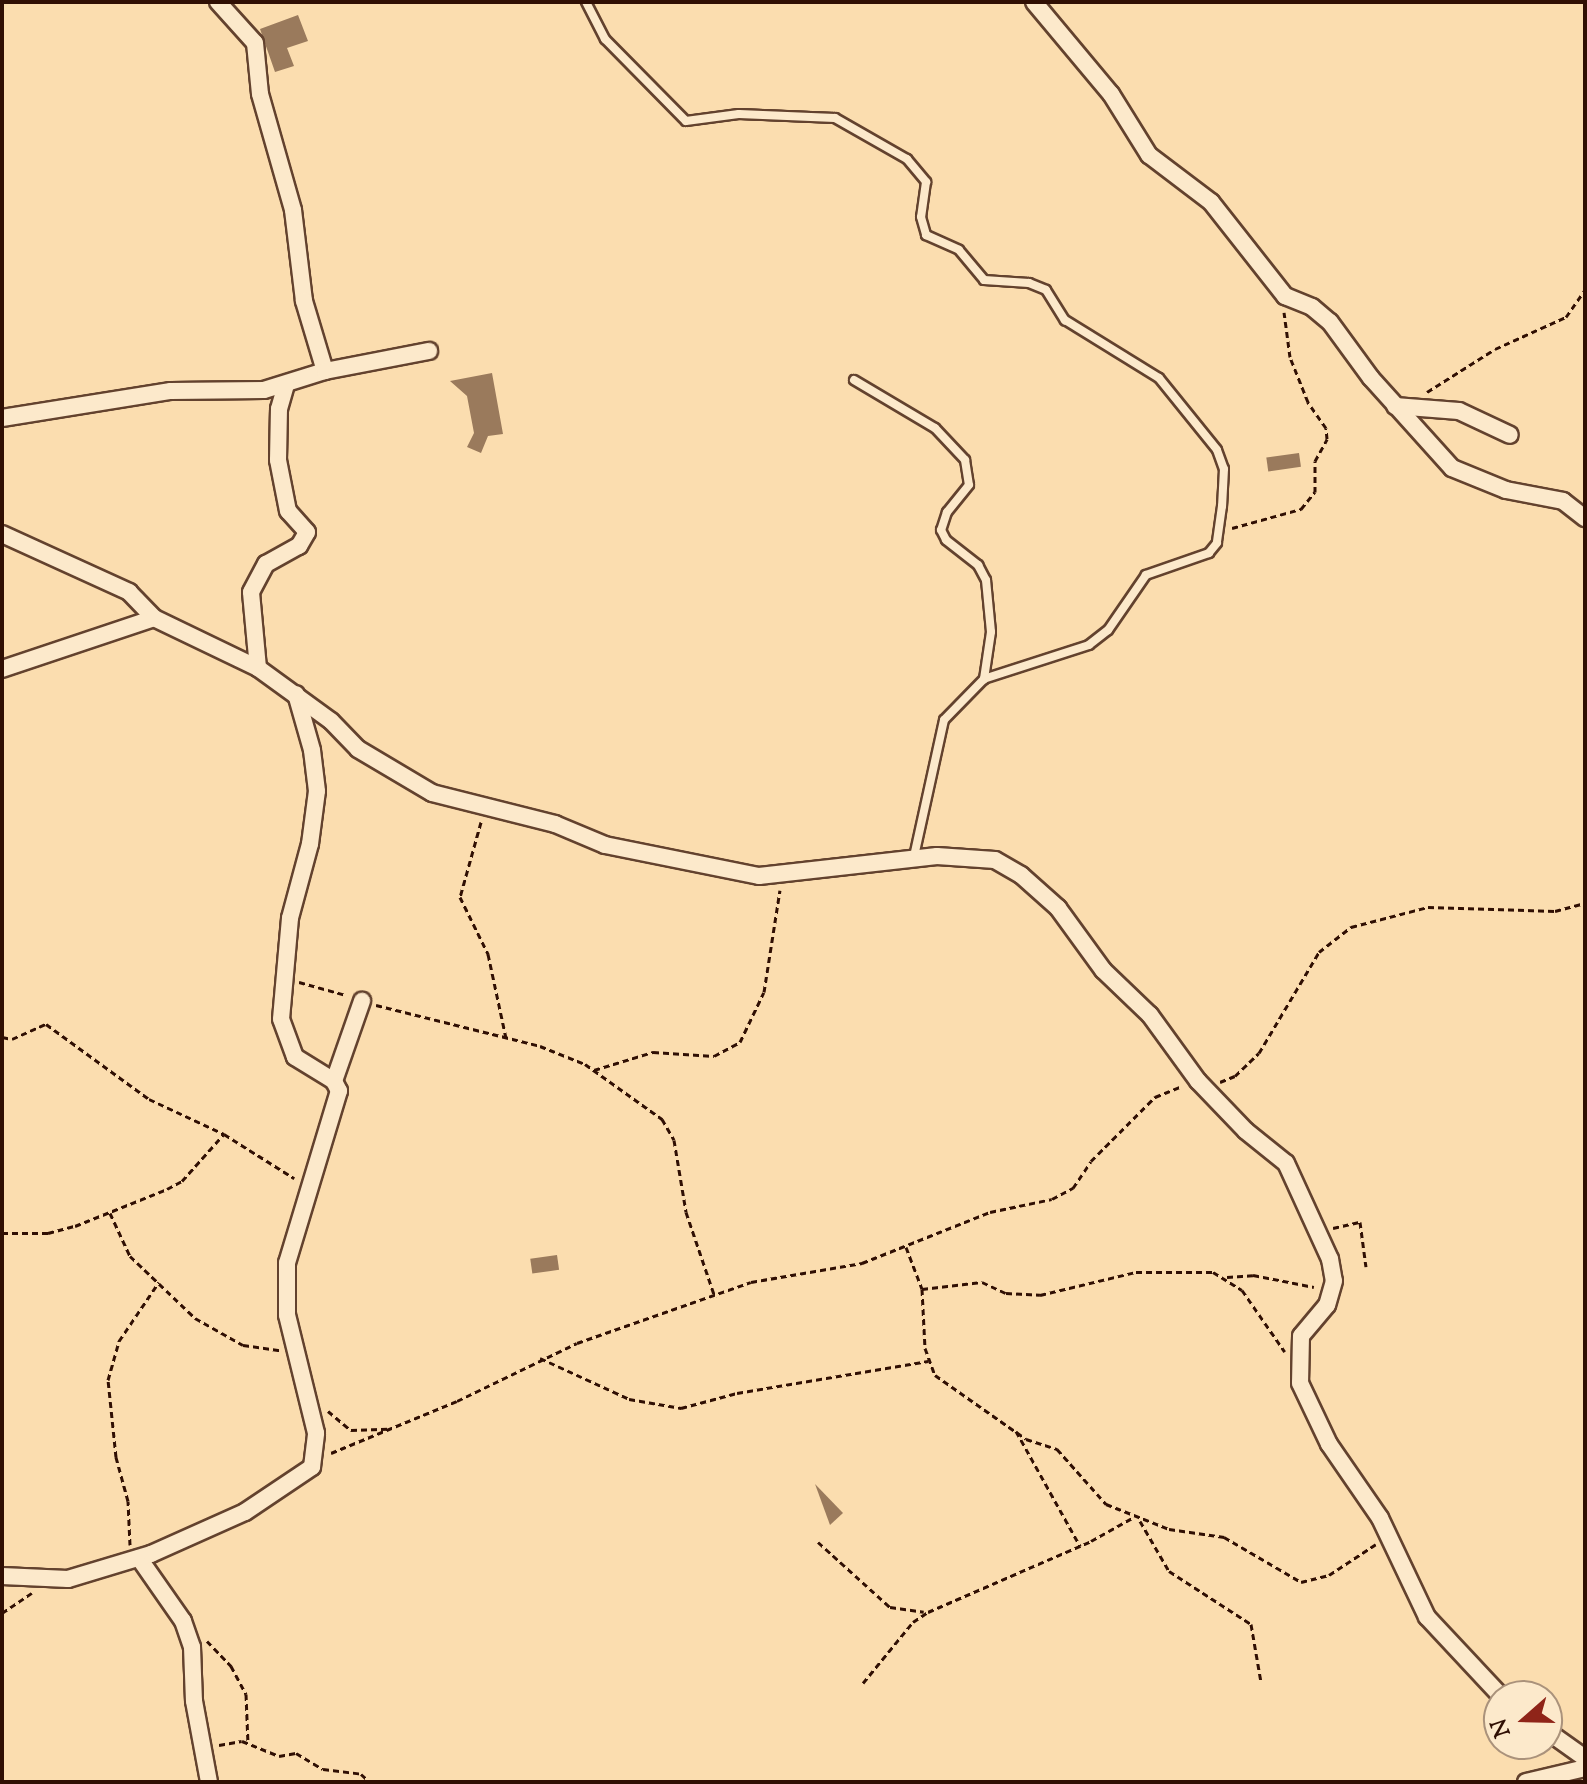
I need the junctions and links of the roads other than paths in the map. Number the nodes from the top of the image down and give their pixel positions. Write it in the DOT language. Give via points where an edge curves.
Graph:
graph roads {
  1 [pos="218,2"];
  2 [pos="586,2"];
  3 [pos="1034,2"];
  4 [pos="429,351"];
  5 [pos="325,371"];
  6 [pos="854,380"];
  7 [pos="286,384"];
  8 [pos="1401,406"];
  9 [pos="2,418"];
  10 [pos="1510,435"];
  11 [pos="1585,518"];
  12 [pos="2,534"];
  13 [pos="154,618"];
  14 [pos="258,668"];
  15 [pos="2,669"];
  16 [pos="984,679"];
  17 [pos="296,694"];
  18 [pos="914,857"];
  19 [pos="362,1001"];
  20 [pos="334,1081"];
  21 [pos="134,1559"];
  22 [pos="2,1576"];
  23 [pos="1486,1680"];
  24 [pos="1563,1742"];
  25 [pos="1585,1758"];
  26 [pos="1585,1768"];
  27 [pos="209,1782"];
  28 [pos="1526,1782"];
  1 -- 5 [label="street" via="255,43 262,101 293,210 304,301"];
  2 -- 16 [label="lane" via="605,39 686,121 739,114 835,118 907,159 926,182 921,217 926,235 959,250 984,280 1029,283 1046,290 1065,320 1159,378 1196,419 1224,469 1217,543 1209,553 1146,575 1108,630 1089,645"];
  3 -- 8 [label="street" via="1111,94 1149,155 1211,202 1285,296 1330,322"];
  4 -- 5 [label="street"];
  5 -- 7 [label="street"];
  6 -- 16 [label="lane" via="935,428 965,460 969,485 947,512 941,530 978,565 986,580 991,632"];
  7 -- 9 [label="street" via="254,391 151,393"];
  7 -- 14 [label="street" via="279,409 278,460 288,511 307,534 296,548 266,564 251,592 249,618"];
  8 -- 10 [label="street" via="1459,411"];
  8 -- 11 [label="street" via="1452,468 1506,490 1563,501"];
  12 -- 13 [label="street" via="129,592"];
  13 -- 14 [label="street"];
  13 -- 15 [label="street"];
  14 -- 17 [label="street"];
  16 -- 18 [label="lane" via="944,720"];
  17 -- 18 [label="street" via="390,771 432,793 555,824 605,845 759,876"];
  17 -- 20 [label="street" via="317,791 310,844 290,918 281,1019 295,1057"];
  18 -- 23 [label="street" via="995,860 1021,875 1058,908 1103,970 1150,1015 1202,1084 1246,1131 1282,1156 1330,1259 1332,1292 1301,1336 1297,1368 1329,1444 1388,1534 1427,1617"];
  19 -- 20 [label="street"];
  20 -- 21 [label="street" via="338,1108 308,1186 287,1263 290,1334 316,1433 315,1456 305,1473 245,1512"];
  21 -- 22 [label="street" via="52,1579"];
  21 -- 27 [label="street" via="183,1621 192,1647 201,1751"];
  24 -- 25 [label="street"];
  26 -- 28 [label="street"];
}
